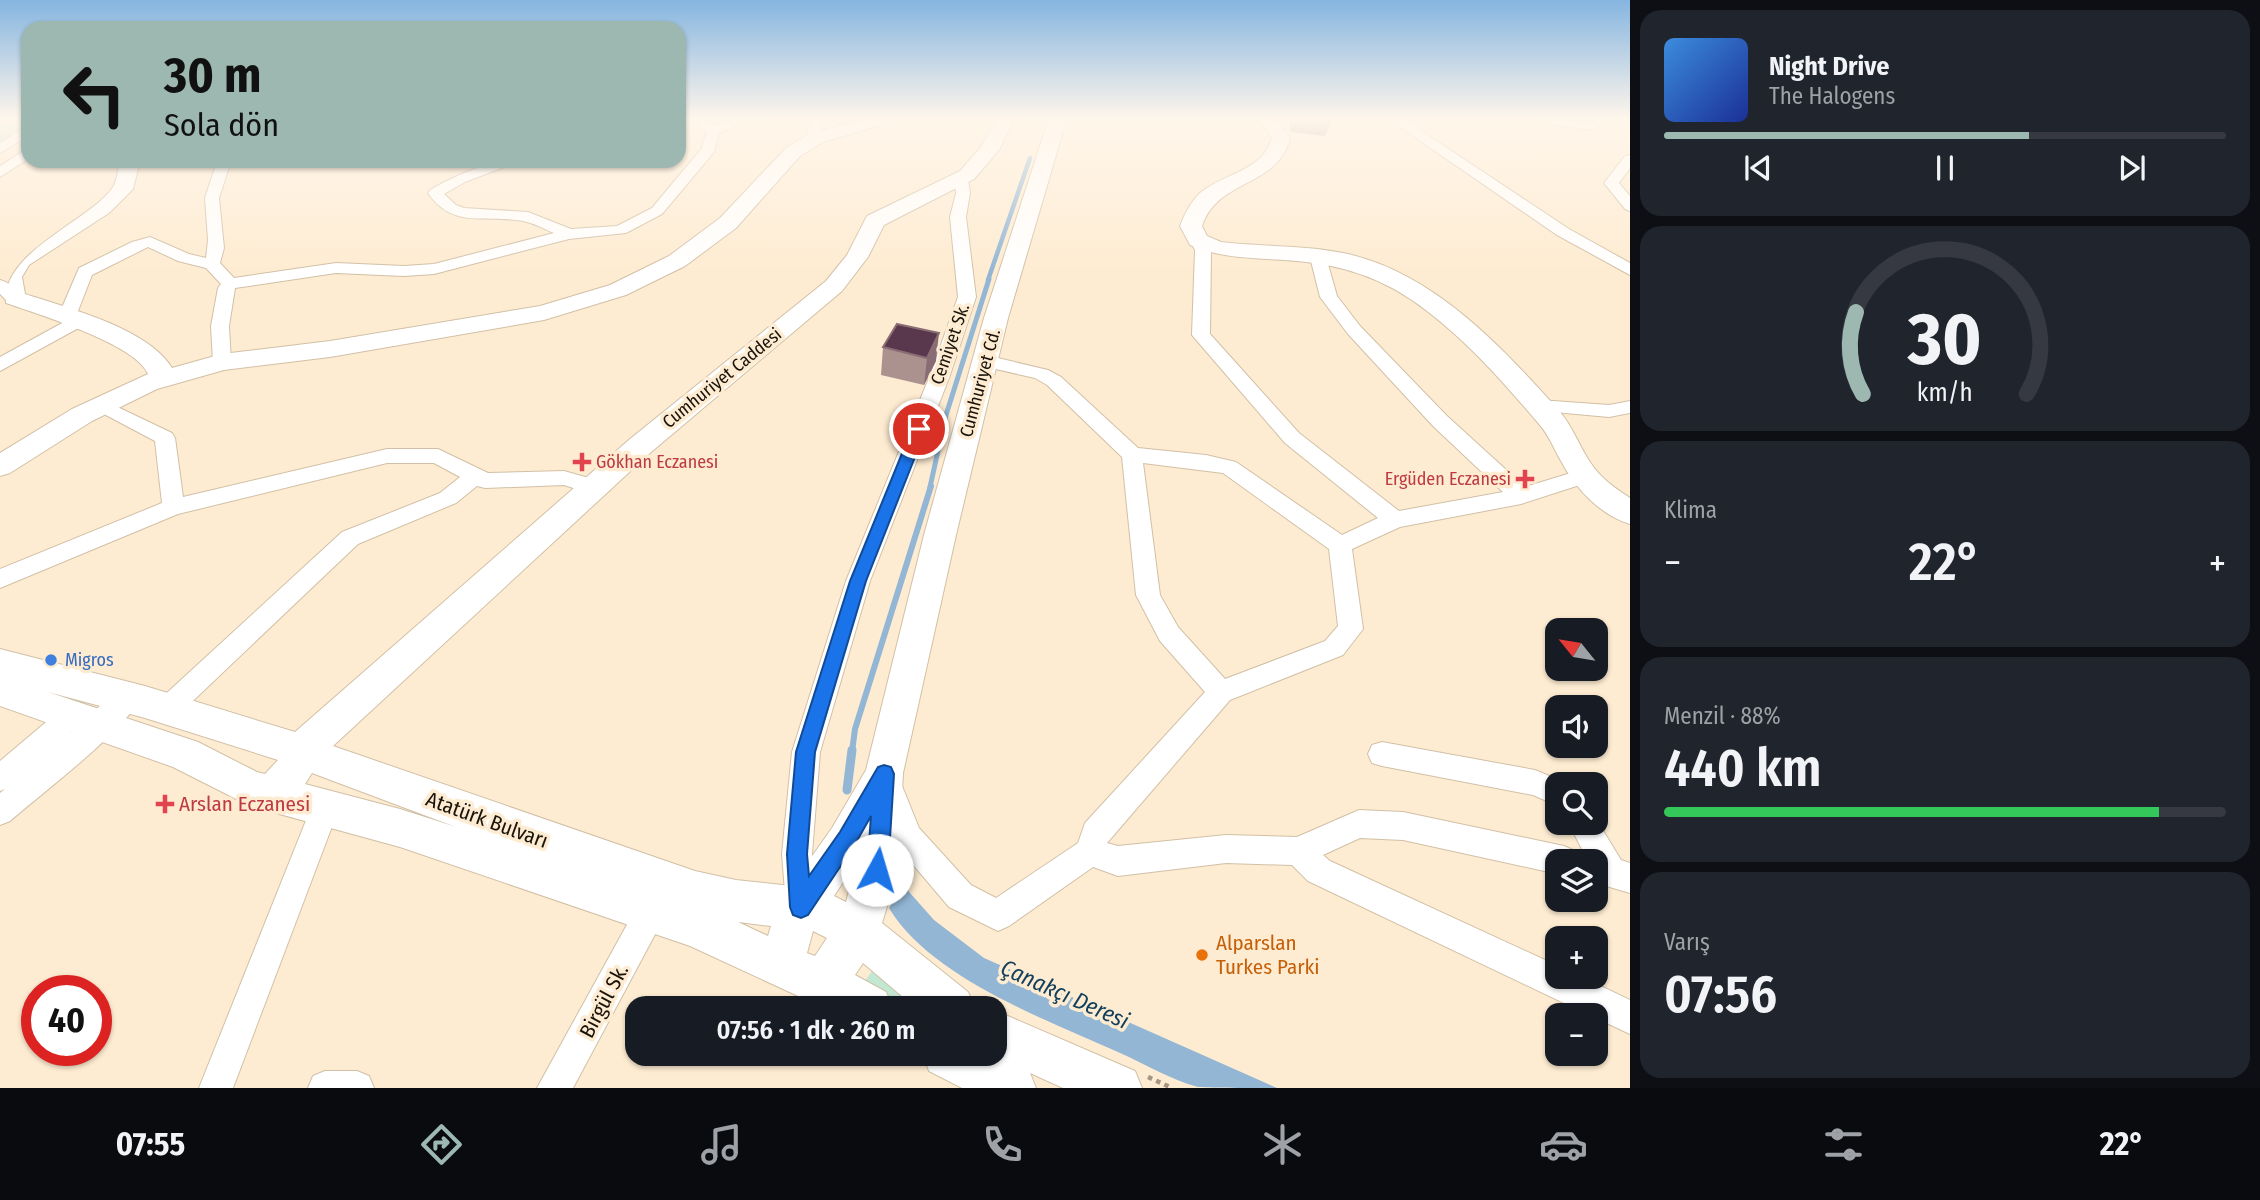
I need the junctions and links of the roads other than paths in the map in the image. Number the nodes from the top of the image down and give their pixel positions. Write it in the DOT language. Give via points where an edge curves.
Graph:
graph roads {
  1 [pos="128,169"];
  2 [pos="223,169"];
  3 [pos="490,169"];
  4 [pos="692,169"];
  5 [pos="778,169"];
  6 [pos="974,169"];
  7 [pos="1043,169"];
  8 [pos="1258,169"];
  9 [pos="1470,169"];
  10 [pos="1626,169"];
  11 [pos="961,179"];
  12 [pos="1630,206"];
  13 [pos="569,234"];
  14 [pos="1198,240"];
  15 [pos="1318,257"];
  16 [pos="212,264"];
  17 [pos="1626,264"];
  18 [pos="230,284"];
  19 [pos="7,291"];
  20 [pos="72,319"];
  21 [pos="985,361"];
  22 [pos="222,362"];
  23 [pos="0,365"];
  24 [pos="156,381"];
  25 [pos="1539,406"];
  26 [pos="1630,407"];
  27 [pos="109,409"];
  28 [pos="1132,455"];
  29 [pos="0,466"];
  30 [pos="475,476"];
  31 [pos="1584,476"];
  32 [pos="0,480"];
  33 [pos="595,487"];
  34 [pos="1521,496"];
  35 [pos="173,507"];
  36 [pos="1630,513"];
  37 [pos="1395,520"];
  38 [pos="1340,545"];
  39 [pos="0,579"];
  40 [pos="0,664"];
  41 [pos="0,691"];
  42 [pos="1221,692"];
  43 [pos="167,709"];
  44 [pos="101,712"];
  45 [pos="284,746"];
  46 [pos="1382,754"];
  47 [pos="884,774"];
  48 [pos="229,776"];
  49 [pos="0,778"];
  50 [pos="1545,787"];
  51 [pos="270,794"];
  52 [pos="325,808"];
  53 [pos="0,811"];
  54 [pos="1590,835"];
  55 [pos="1298,851"];
  56 [pos="1090,852"];
  57 [pos="1545,857"];
  58 [pos="1612,872"];
  59 [pos="801,907"];
  60 [pos="651,912"];
  61 [pos="858,931"];
  62 [pos="783,966"];
  63 [pos="824,983"];
  64 [pos="848,996"];
  65 [pos="937,996"];
  66 [pos="1630,1017"];
  67 [pos="996,1071"];
  68 [pos="1132,1082"];
  69 [pos="216,1088"];
  70 [pos="325,1088"];
  71 [pos="357,1088"];
  72 [pos="554,1088"];
  1 -- 19 [label="street" via="123,189 103,209 20,261"];
  2 -- 16 [label="street" via="212,196 218,253"];
  3 -- 13 [label="street" via="435,193 440,204 462,212 524,216"];
  4 -- 13 [label="street" via="657,211 620,230"];
  5 -- 22 [label="street" via="728,223 677,261 618,290 544,313"];
  6 -- 11 [label="street, Cumhuriyet Caddesi"];
  7 -- 21 [label="street, Cumhuriyet Cd."];
  8 -- 14 [label="street" via="1196,206 1191,226"];
  9 -- 17 [label="street" via="1563,232"];
  10 -- 12 [label="street" via="1611,183"];
  11 -- 33 [label="street, Cumhuriyet Caddesi" via="876,221 857,257 834,286"];
  11 -- 59 [label="street, Cemiyet Sk." via="957,217 967,296 858,581 806,752 797,854"];
  13 -- 18 [label="street" via="434,269 336,268"];
  14 -- 15 [label="street" via="1216,248"];
  14 -- 37 [label="street" via="1203,250 1201,335 1292,438"];
  15 -- 25 [label="street" via="1375,270 1446,312"];
  15 -- 34 [label="street" via="1329,297 1354,330 1440,421"];
  16 -- 18 [label="street"];
  16 -- 20 [label="street" via="184,258 150,242 138,245 85,272"];
  18 -- 22 [label="street" via="220,326"];
  19 -- 20 [label="street"];
  20 -- 23 [label="street"];
  20 -- 24 [label="street" via="155,360"];
  21 -- 28 [label="street" via="1054,381"];
  21 -- 47 [label="street, Cumhuriyet Cd."];
  22 -- 24 [label="street"];
  24 -- 27 [label="street"];
  24 -- 29 [label="street" via="82,415"];
  25 -- 26 [label="street" via="1609,411"];
  25 -- 31 [label="street" via="1561,432"];
  27 -- 32 [label="street"];
  27 -- 35 [label="street" via="165,438"];
  28 -- 38 [label="street" via="1229,467"];
  28 -- 42 [label="street" via="1148,595 1169,634"];
  30 -- 33 [label="street" via="485,481 564,478"];
  30 -- 35 [label="street" via="438,456 387,456"];
  30 -- 43 [label="street" via="448,498 351,538"];
  31 -- 34 [label="street"];
  31 -- 36 [label="street"];
  33 -- 45 [label="street, Cumhuriyet Caddesi"];
  34 -- 37 [label="street"];
  35 -- 39 [label="street"];
  37 -- 38 [label="street"];
  38 -- 42 [label="street" via="1351,629 1334,648"];
  40 -- 44 [label="street, Atatürk Bulvarı"];
  41 -- 44 [label="street, Atatürk Bulvarı"];
  42 -- 56 [label="street" via="1095,833"];
  43 -- 44 [label="street, Atatürk Bulvarı"];
  43 -- 45 [label="street, Atatürk Bulvarı"];
  44 -- 48 [label="street, Atatürk Bulvarı"];
  44 -- 49 [label="street"];
  44 -- 53 [label="street"];
  45 -- 48 [label="street, Cumhuriyet Caddesi" via="240,762"];
  45 -- 51 [label="street" via="299,763"];
  45 -- 59 [label="street, Atatürk Bulvarı" via="695,892"];
  46 -- 50 [label="street"];
  47 -- 56 [label="street" via="908,837 960,897 998,915"];
  47 -- 59 [label="street"];
  47 -- 61 [label="street" via="877,870"];
  48 -- 51 [label="street, Atatürk Bulvarı"];
  51 -- 52 [label="street, Atatürk Bulvarı"];
  52 -- 60 [label="street, Atatürk Bulvarı" via="400,828"];
  52 -- 69 [label="street"];
  54 -- 58 [label="street"];
  55 -- 56 [label="street" via="1226,849 1118,861"];
  55 -- 57 [label="street" via="1359,824 1403,826"];
  55 -- 66 [label="street" via="1319,871"];
  59 -- 61 [label="street, Atatürk Bulvarı" via="834,916"];
  59 -- 62 [label="street" via="788,937"];
  60 -- 62 [label="street, Atatürk Bulvarı" via="695,926"];
  60 -- 72 [label="street, Birgül Sk."];
  61 -- 63 [label="street"];
  61 -- 65 [label="street, Atatürk Bulvarı"];
  62 -- 63 [label="street, Atatürk Bulvarı"];
  63 -- 64 [label="street, Atatürk Bulvarı"];
  67 -- 68 [label="street"];
  70 -- 71 [label="street"];
}
